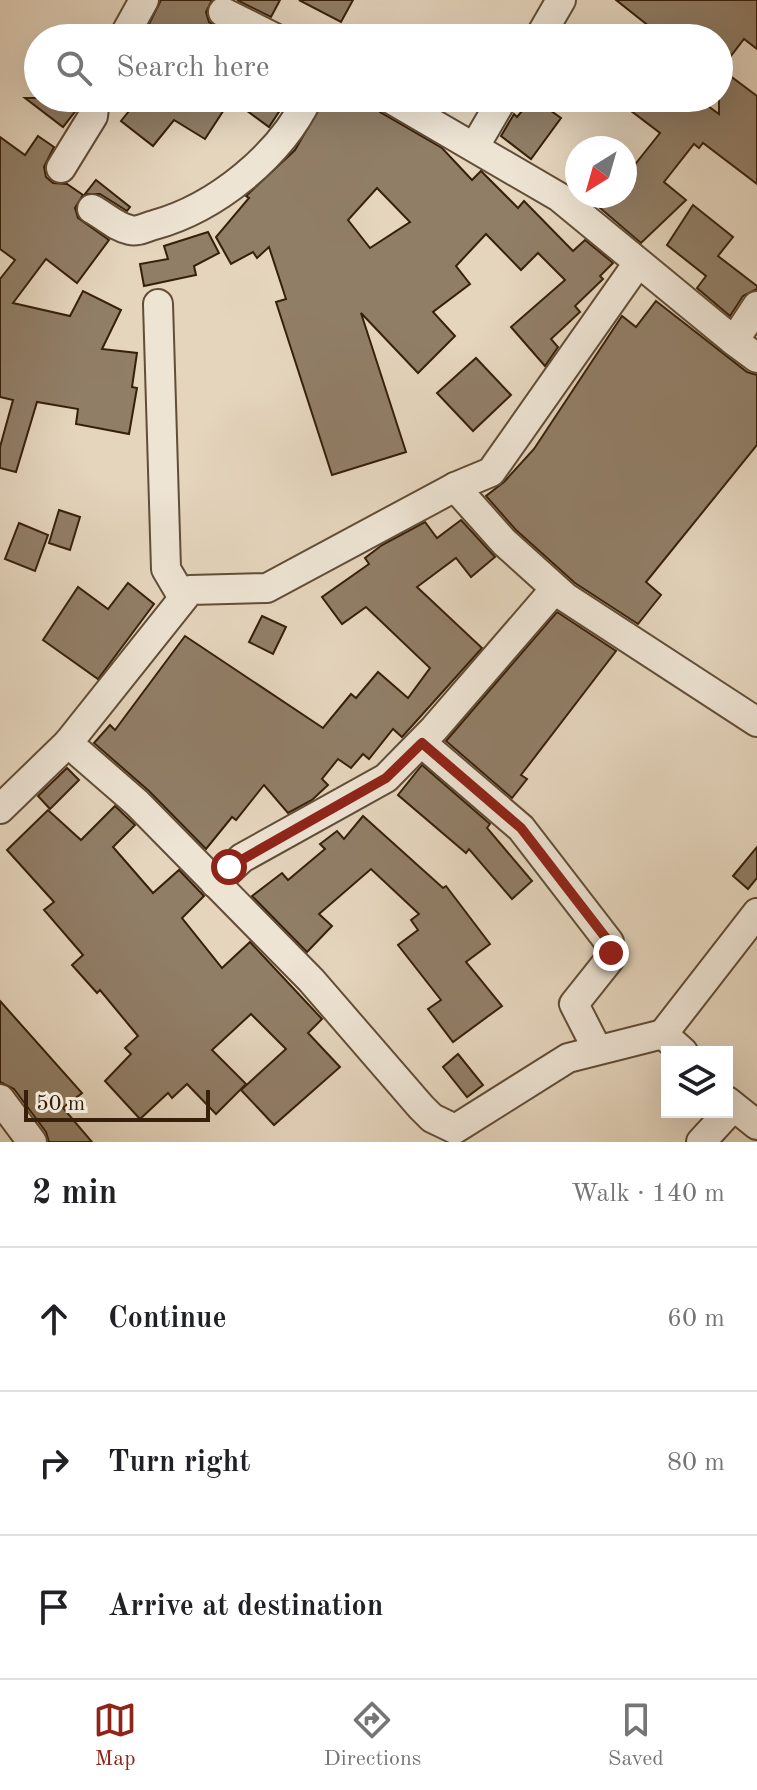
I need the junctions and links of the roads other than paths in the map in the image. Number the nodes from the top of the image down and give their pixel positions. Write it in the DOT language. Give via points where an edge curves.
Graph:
graph roads {
  1 [pos="144,0"];
  2 [pos="561,0"];
  3 [pos="223,12"];
  4 [pos="131,24"];
  5 [pos="247,24"];
  6 [pos="547,24"];
  7 [pos="93,112"];
  8 [pos="299,112"];
  9 [pos="414,112"];
  10 [pos="495,112"];
  11 [pos="475,146"];
  12 [pos="61,168"];
  13 [pos="92,209"];
  14 [pos="638,263"];
  15 [pos="158,304"];
  16 [pos="757,306"];
  17 [pos="734,341"];
  18 [pos="757,358"];
  19 [pos="455,487"];
  20 [pos="555,589"];
  21 [pos="183,598"];
  22 [pos="757,722"];
  23 [pos="68,743"];
  24 [pos="422,743"];
  25 [pos="0,809"];
  26 [pos="215,883"];
  27 [pos="757,913"];
  28 [pos="673,1043"];
  29 [pos="597,1049"];
  30 [pos="0,1099"];
  31 [pos="733,1106"];
  32 [pos="719,1118"];
  33 [pos="757,1125"];
  34 [pos="449,1135"];
  35 [pos="32,1142"];
  36 [pos="701,1142"];
  1 -- 4 [label="street"];
  2 -- 6 [label="street"];
  3 -- 5 [label="street"];
  7 -- 12 [label="street"];
  8 -- 13 [label="street" via="280,141 245,176 189,212 134,231"];
  9 -- 11 [label="street"];
  10 -- 11 [label="street"];
  11 -- 14 [label="street" via="559,197"];
  14 -- 17 [label="street"];
  14 -- 19 [label="street" via="498,466"];
  15 -- 21 [label="street" via="166,569"];
  16 -- 17 [label="street"];
  17 -- 18 [label="street"];
  19 -- 20 [label="street"];
  19 -- 21 [label="street" via="267,588 199,587"];
  20 -- 22 [label="street"];
  20 -- 24 [label="street"];
  21 -- 23 [label="street"];
  23 -- 25 [label="street"];
  23 -- 26 [label="street" via="103,770"];
  24 -- 26 [label="street" via="386,778 242,858"];
  24 -- 29 [label="street" via="521,828 609,942 609,960 574,1004"];
  26 -- 34 [label="street" via="311,980"];
  27 -- 28 [label="street"];
  28 -- 29 [label="street"];
  29 -- 34 [label="street" via="568,1058"];
  30 -- 35 [label="street"];
  31 -- 33 [label="street"];
  32 -- 36 [label="street"];
}
